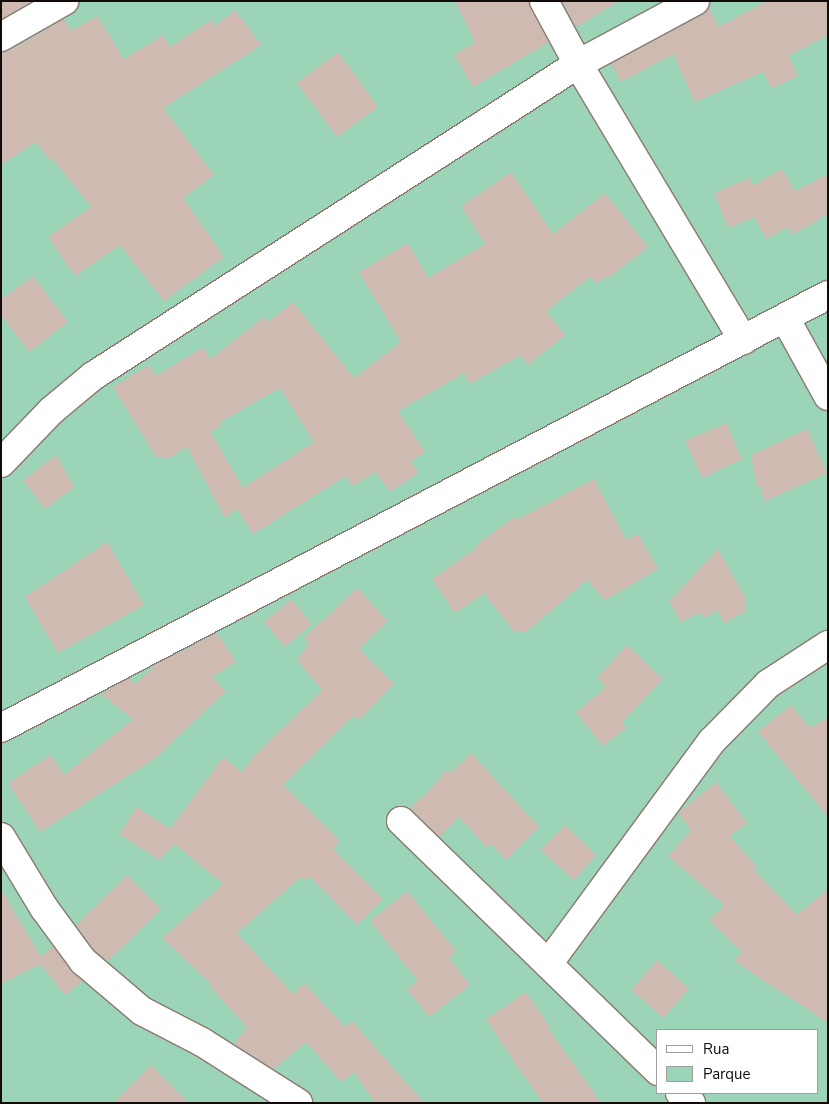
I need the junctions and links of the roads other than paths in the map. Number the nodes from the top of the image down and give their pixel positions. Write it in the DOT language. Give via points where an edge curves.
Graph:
graph roads {
  1 [pos="64,1"];
  2 [pos="544,1"];
  3 [pos="695,1"];
  4 [pos="1,37"];
  5 [pos="578,64"];
  6 [pos="828,295"];
  7 [pos="785,318"];
  8 [pos="743,340"];
  9 [pos="828,396"];
  10 [pos="1,463"];
  11 [pos="828,645"];
  12 [pos="1,728"];
  13 [pos="401,821"];
  14 [pos="1,837"];
  15 [pos="548,964"];
  16 [pos="656,1069"];
  17 [pos="681,1094"];
  18 [pos="298,1103"];
  19 [pos="691,1103"];
  1 -- 4 [label="street"];
  2 -- 5 [label="street"];
  3 -- 5 [label="street"];
  5 -- 8 [label="street"];
  5 -- 10 [label="street" via="93,376 51,412"];
  6 -- 7 [label="street"];
  7 -- 8 [label="street"];
  7 -- 9 [label="street"];
  8 -- 12 [label="street"];
  11 -- 15 [label="street" via="768,684 712,741"];
  13 -- 15 [label="street"];
  14 -- 18 [label="street" via="44,908 83,961 142,1011 202,1042"];
  15 -- 16 [label="street"];
  17 -- 19 [label="street"];
}
